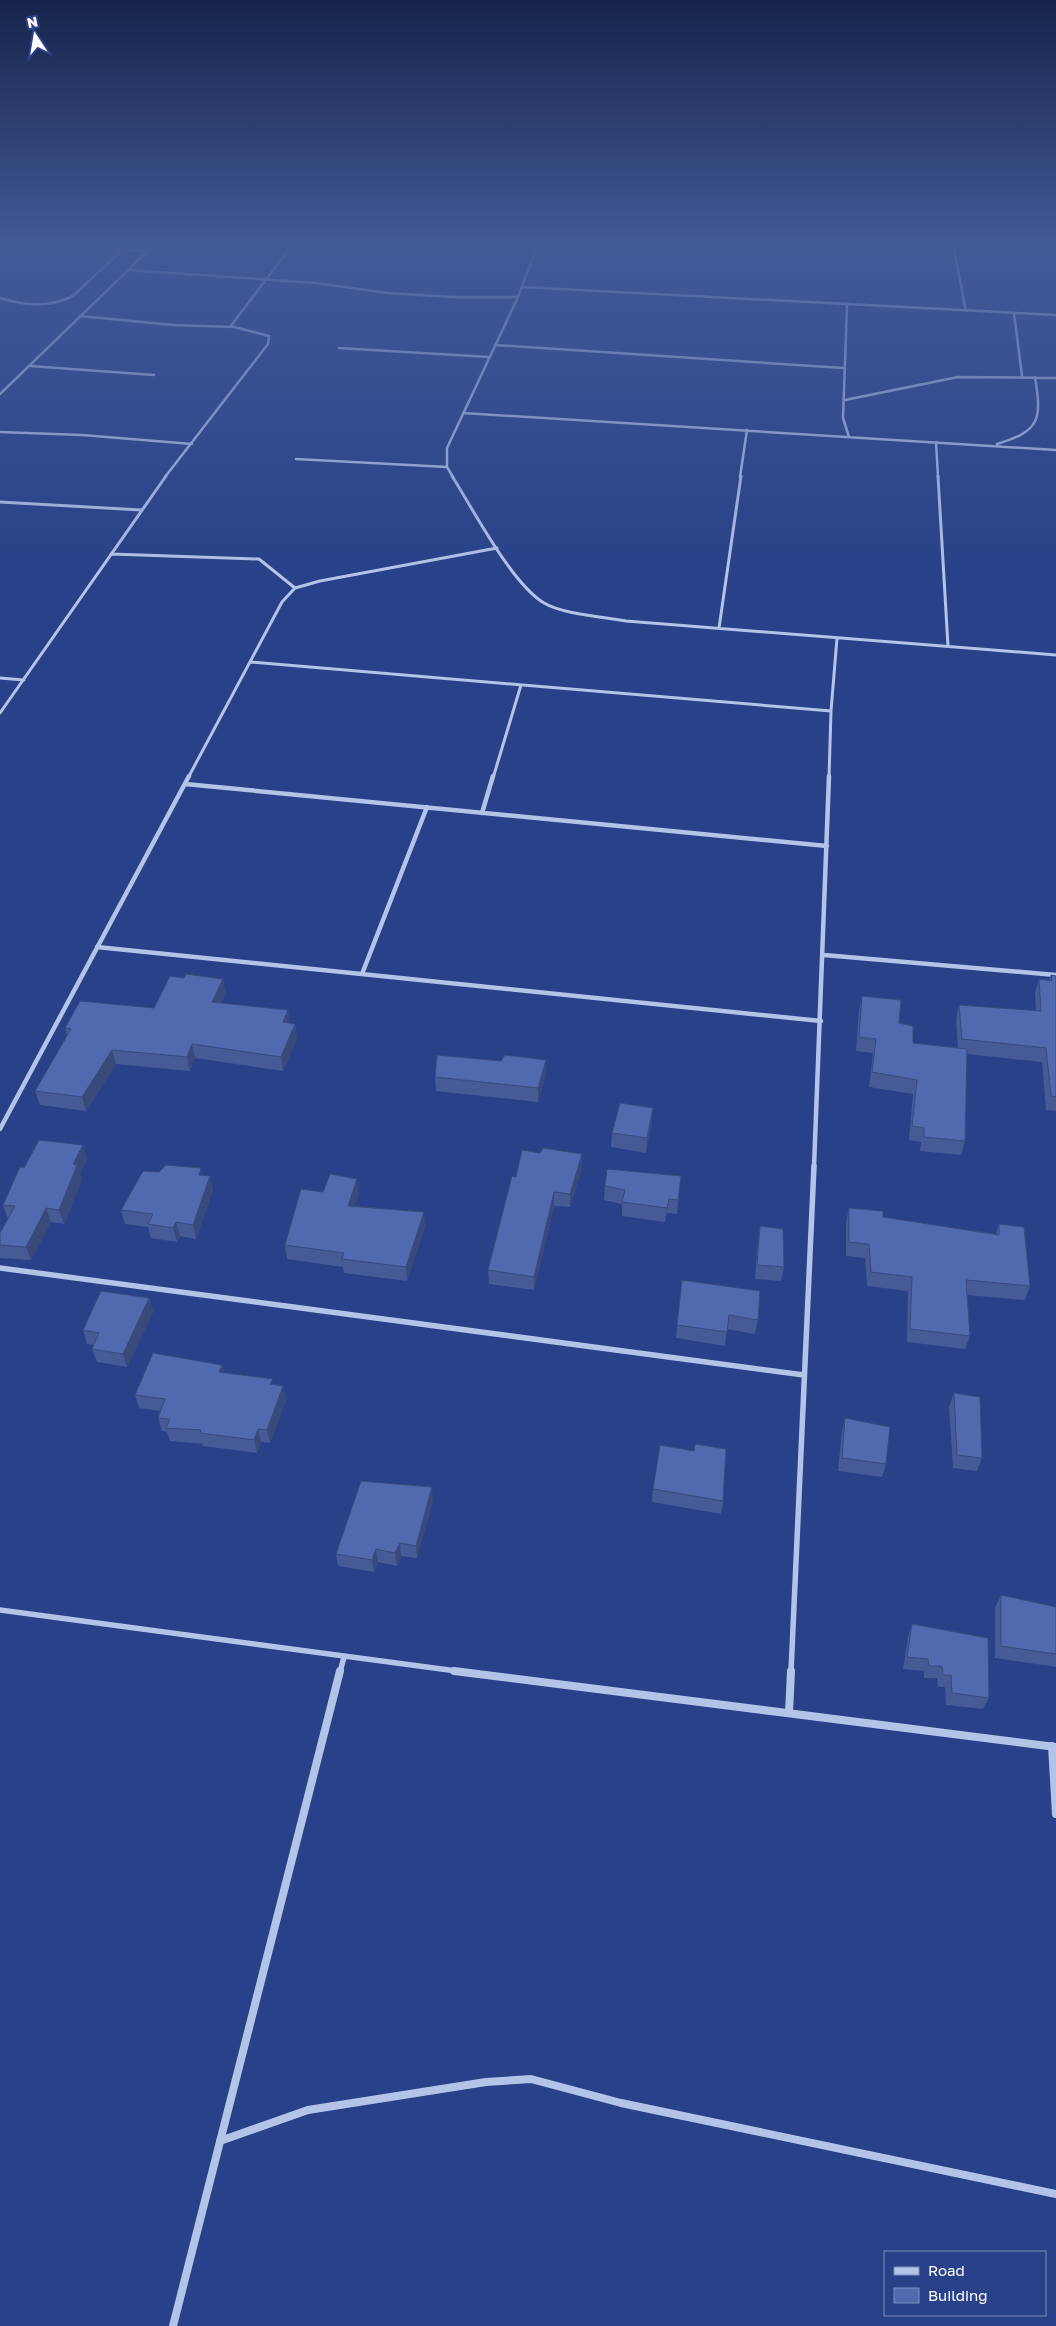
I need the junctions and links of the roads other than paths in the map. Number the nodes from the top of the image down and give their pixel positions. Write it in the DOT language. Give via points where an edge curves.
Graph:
graph roads {
  1 [pos="43,353"];
  2 [pos="262,353"];
  3 [pos="415,353"];
  4 [pos="491,353"];
  5 [pos="609,353"];
  6 [pos="844,353"];
  7 [pos="1019,353"];
  8 [pos="489,357"];
  9 [pos="30,366"];
  10 [pos="843,368"];
  11 [pos="154,375"];
  12 [pos="1022,376"];
  13 [pos="1035,377"];
  14 [pos="1056,378"];
  15 [pos="0,394"];
  16 [pos="844,400"];
  17 [pos="463,413"];
  18 [pos="747,430"];
  19 [pos="0,432"];
  20 [pos="850,437"];
  21 [pos="936,442"];
  22 [pos="192,444"];
  23 [pos="992,446"];
  24 [pos="1056,450"];
  25 [pos="296,459"];
  26 [pos="447,467"];
  27 [pos="0,502"];
  28 [pos="141,510"];
  29 [pos="496,548"];
  30 [pos="111,554"];
  31 [pos="295,588"];
  32 [pos="719,628"];
  33 [pos="837,638"];
  34 [pos="948,646"];
  35 [pos="1056,655"];
  36 [pos="250,662"];
  37 [pos="0,678"];
  38 [pos="24,680"];
  39 [pos="521,685"];
  40 [pos="831,711"];
  41 [pos="0,713"];
  42 [pos="185,784"];
  43 [pos="427,807"];
  44 [pos="482,813"];
  45 [pos="827,846"];
  46 [pos="97,947"];
  47 [pos="824,955"];
  48 [pos="362,974"];
  49 [pos="1056,975"];
  50 [pos="821,1021"];
  51 [pos="0,1129"];
  52 [pos="0,1268"];
  53 [pos="804,1375"];
  54 [pos="0,1610"];
  55 [pos="344,1657"];
  56 [pos="789,1713"];
  57 [pos="1054,1747"];
  58 [pos="1056,1814"];
  59 [pos="220,2141"];
  60 [pos="1056,2194"];
  61 [pos="173,2326"];
  1 -- 9 [label="street"];
  2 -- 22 [label="street"];
  3 -- 8 [label="street"];
  4 -- 8 [label="street"];
  5 -- 10 [label="street"];
  6 -- 10 [label="street"];
  7 -- 12 [label="street"];
  8 -- 17 [label="street"];
  9 -- 11 [label="street"];
  9 -- 15 [label="street"];
  10 -- 16 [label="street"];
  12 -- 13 [label="street"];
  12 -- 16 [label="street" via="958,377"];
  13 -- 14 [label="street"];
  13 -- 23 [label="street" via="1040,417 1033,429 1018,438"];
  16 -- 20 [label="street" via="843,418"];
  17 -- 18 [label="street"];
  17 -- 26 [label="street" via="446,448"];
  18 -- 20 [label="street"];
  18 -- 32 [label="street"];
  19 -- 22 [label="street"];
  20 -- 21 [label="street"];
  21 -- 23 [label="street"];
  21 -- 34 [label="street"];
  22 -- 28 [label="street"];
  23 -- 24 [label="street"];
  25 -- 26 [label="street"];
  26 -- 29 [label="street"];
  27 -- 28 [label="street"];
  28 -- 30 [label="street"];
  29 -- 31 [label="street" via="356,573"];
  29 -- 32 [label="street" via="518,578 544,602 576,613 626,621"];
  30 -- 31 [label="street" via="259,559"];
  30 -- 38 [label="street"];
  31 -- 36 [label="street" via="282,602"];
  32 -- 33 [label="street"];
  33 -- 34 [label="street"];
  33 -- 40 [label="street"];
  34 -- 35 [label="street"];
  36 -- 39 [label="street"];
  36 -- 42 [label="street"];
  37 -- 38 [label="street"];
  38 -- 41 [label="street"];
  39 -- 40 [label="street"];
  39 -- 44 [label="street"];
  40 -- 45 [label="street"];
  42 -- 43 [label="street"];
  42 -- 46 [label="street"];
  43 -- 44 [label="street"];
  43 -- 48 [label="street"];
  44 -- 45 [label="street"];
  45 -- 47 [label="street"];
  46 -- 48 [label="street"];
  46 -- 51 [label="street"];
  47 -- 49 [label="street"];
  47 -- 50 [label="street"];
  48 -- 50 [label="street"];
  50 -- 53 [label="street"];
  52 -- 53 [label="street"];
  53 -- 56 [label="street"];
  54 -- 55 [label="street"];
  55 -- 56 [label="street"];
  55 -- 59 [label="street"];
  56 -- 57 [label="street"];
  57 -- 58 [label="street"];
  59 -- 60 [label="street" via="308,2110 486,2082 531,2079 621,2103"];
  59 -- 61 [label="street"];
}
